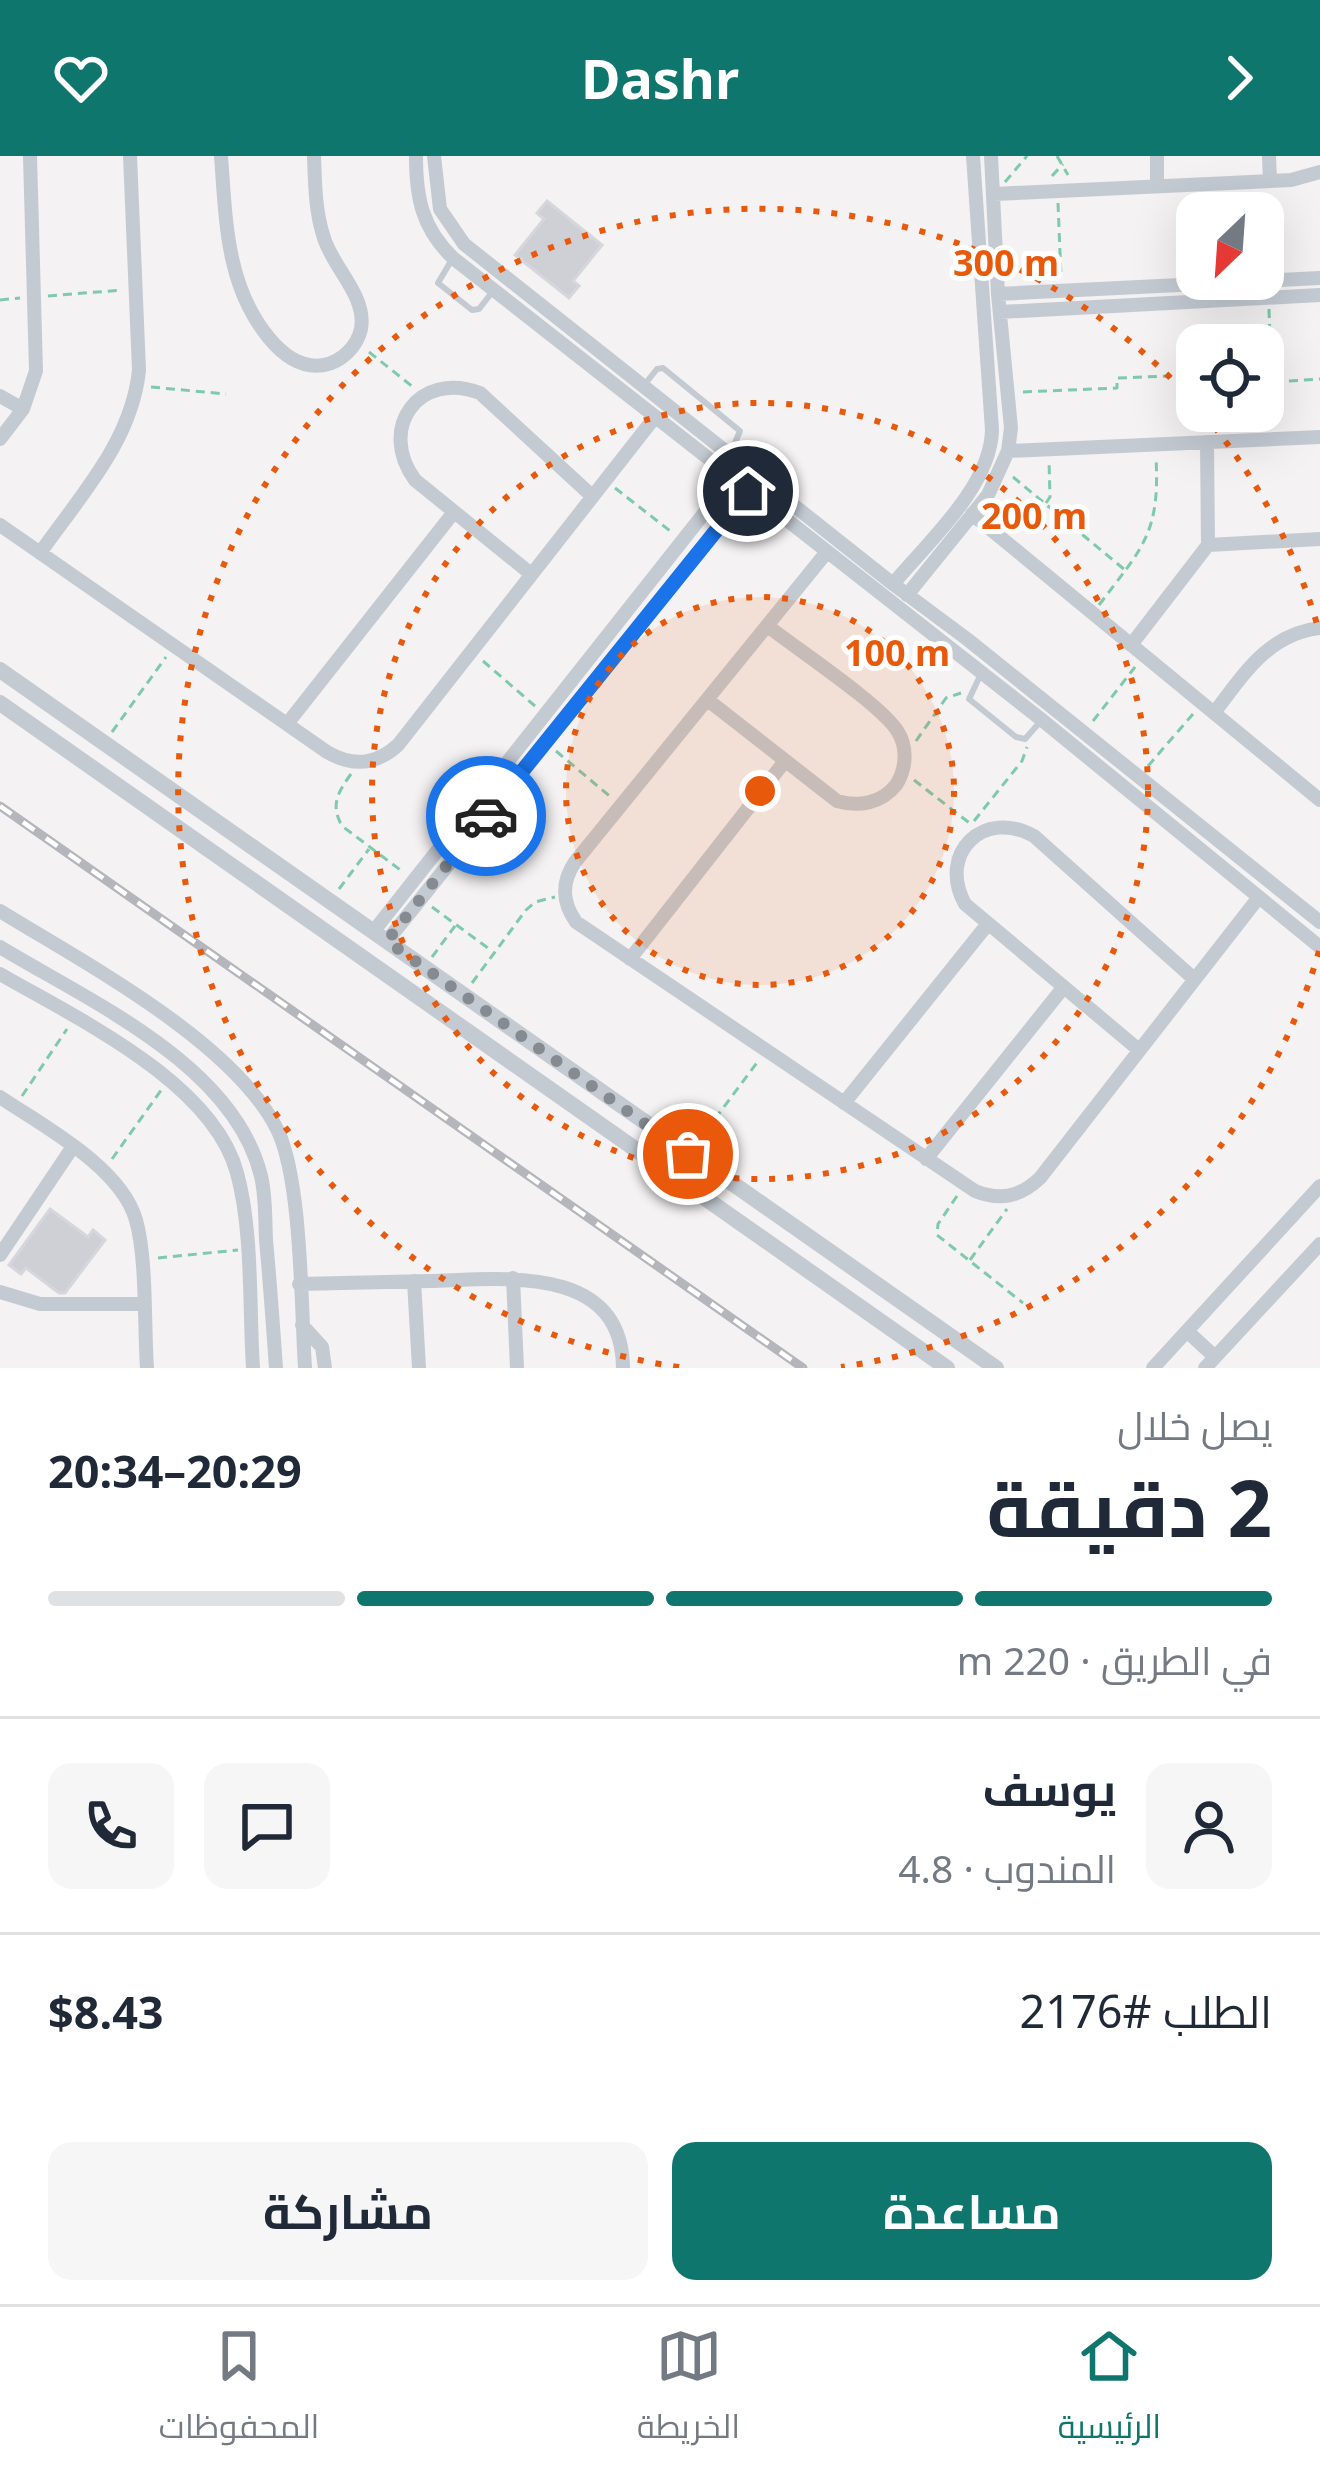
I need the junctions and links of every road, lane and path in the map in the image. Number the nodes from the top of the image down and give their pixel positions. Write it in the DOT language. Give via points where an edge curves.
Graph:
graph roads {
  1 [pos="30,156"];
  2 [pos="130,156"];
  3 [pos="221,156"];
  4 [pos="314,156"];
  5 [pos="416,156"];
  6 [pos="434,156"];
  7 [pos="973,156"];
  8 [pos="992,156"];
  9 [pos="1028,156"];
  10 [pos="1058,156"];
  11 [pos="1157,156"];
  12 [pos="1269,156"];
  13 [pos="1320,172"];
  14 [pos="1265,181"];
  15 [pos="1157,186"];
  16 [pos="1064,191"];
  17 [pos="1264,192"];
  18 [pos="994,194"];
  19 [pos="453,258"];
  20 [pos="486,261"];
  21 [pos="476,277"];
  22 [pos="1320,278"];
  23 [pos="1284,280"];
  24 [pos="1176,285"];
  25 [pos="136,289"];
  26 [pos="493,290"];
  27 [pos="1056,291"];
  28 [pos="998,294"];
  29 [pos="1320,295"];
  30 [pos="35,297"];
  31 [pos="1284,297"];
  32 [pos="0,300"];
  33 [pos="1234,300"];
  34 [pos="1052,309"];
  35 [pos="1000,312"];
  36 [pos="357,342"];
  37 [pos="1176,376"];
  38 [pos="1320,379"];
  39 [pos="1284,381"];
  40 [pos="137,386"];
  41 [pos="643,386"];
  42 [pos="226,394"];
  43 [pos="0,396"];
  44 [pos="423,396"];
  45 [pos="1009,399"];
  46 [pos="990,406"];
  47 [pos="23,409"];
  48 [pos="655,418"];
  49 [pos="699,430"];
  50 [pos="1272,432"];
  51 [pos="1320,436"];
  52 [pos="0,439"];
  53 [pos="1272,439"];
  54 [pos="1207,442"];
  55 [pos="688,444"];
  56 [pos="1155,444"];
  57 [pos="1048,449"];
  58 [pos="1008,451"];
  59 [pos="730,454"];
  60 [pos="1003,468"];
  61 [pos="732,478"];
  62 [pos="604,480"];
  63 [pos="748,491"];
  64 [pos="592,496"];
  65 [pos="1044,504"];
  66 [pos="454,512"];
  67 [pos="972,514"];
  68 [pos="700,520"];
  69 [pos="0,525"];
  70 [pos="713,532"];
  71 [pos="1320,539"];
  72 [pos="683,542"];
  73 [pos="927,543"];
  74 [pos="1208,545"];
  75 [pos="40,553"];
  76 [pos="826,553"];
  77 [pos="940,554"];
  78 [pos="1125,570"];
  79 [pos="530,574"];
  80 [pos="892,584"];
  81 [pos="907,595"];
  82 [pos="1093,614"];
  83 [pos="769,627"];
  84 [pos="1320,628"];
  85 [pos="967,639"];
  86 [pos="174,646"];
  87 [pos="471,650"];
  88 [pos="1138,650"];
  89 [pos="956,653"];
  90 [pos="0,670"];
  91 [pos="982,674"];
  92 [pos="968,695"];
  93 [pos="709,701"];
  94 [pos="0,703"];
  95 [pos="1208,708"];
  96 [pos="545,715"];
  97 [pos="1042,720"];
  98 [pos="287,724"];
  99 [pos="1084,732"];
  100 [pos="1025,739"];
  101 [pos="546,742"];
  102 [pos="104,743"];
  103 [pos="785,761"];
  104 [pos="358,763"];
  105 [pos="904,764"];
  106 [pos="138,768"];
  107 [pos="1139,777"];
  108 [pos="123,790"];
  109 [pos="1320,800"];
  110 [pos="621,806"];
  111 [pos="976,828"];
  112 [pos="370,847"];
  113 [pos="414,893"];
  114 [pos="1258,897"];
  115 [pos="565,899"];
  116 [pos="329,902"];
  117 [pos="0,911"];
  118 [pos="1320,922"];
  119 [pos="456,925"];
  120 [pos="987,926"];
  121 [pos="380,936"];
  122 [pos="0,947"];
  123 [pos="1320,947"];
  124 [pos="494,953"];
  125 [pos="630,959"];
  126 [pos="424,968"];
  127 [pos="0,974"];
  128 [pos="1192,978"];
  129 [pos="1063,988"];
  130 [pos="463,995"];
  131 [pos="86,999"];
  132 [pos="74,1017"];
  133 [pos="1139,1050"];
  134 [pos="766,1051"];
  135 [pos="181,1063"];
  136 [pos="169,1080"];
  137 [pos="0,1097"];
  138 [pos="844,1103"];
  139 [pos="15,1107"];
  140 [pos="72,1148"];
  141 [pos="692,1157"];
  142 [pos="926,1159"];
  143 [pos="104,1170"];
  144 [pos="680,1182"];
  145 [pos="964,1184"];
  146 [pos="1320,1186"];
  147 [pos="1016,1195"];
  148 [pos="1320,1244"];
  149 [pos="267,1248"];
  150 [pos="246,1250"];
  151 [pos="0,1255"];
  152 [pos="140,1260"];
  153 [pos="969,1261"];
  154 [pos="513,1278"];
  155 [pos="414,1281"];
  156 [pos="299,1284"];
  157 [pos="0,1292"];
  158 [pos="1023,1303"];
  159 [pos="142,1304"];
  160 [pos="302,1325"];
  161 [pos="1188,1332"];
  162 [pos="304,1350"];
  163 [pos="275,1360"];
  164 [pos="1210,1363"];
  165 [pos="146,1368"];
  166 [pos="253,1368"];
  167 [pos="305,1368"];
  168 [pos="325,1368"];
  169 [pos="418,1368"];
  170 [pos="517,1368"];
  171 [pos="623,1368"];
  172 [pos="947,1368"];
  173 [pos="994,1368"];
  174 [pos="1154,1368"];
  1 -- 30 [label="street"];
  2 -- 25 [label="street"];
  3 -- 36 [label="street" via="234,272 263,331 309,366 327,365"];
  4 -- 36 [label="street" via="324,239 361,310"];
  5 -- 19 [label="street" via="422,214"];
  6 -- 20 [label="street" via="447,224"];
  7 -- 46 [label="street"];
  8 -- 18 [label="street"];
  9 -- 18 [label="path"];
  10 -- 16 [label="path"];
  11 -- 15 [label="street"];
  12 -- 14 [label="street"];
  13 -- 14 [label="street"];
  14 -- 15 [label="street"];
  14 -- 17 [label="path"];
  15 -- 16 [label="street"];
  16 -- 18 [label="street"];
  16 -- 27 [label="path"];
  18 -- 28 [label="street"];
  19 -- 21 [label="street"];
  19 -- 26 [label="lane" via="439,285 475,310"];
  20 -- 21 [label="street"];
  20 -- 41 [label="street"];
  21 -- 26 [label="street"];
  22 -- 23 [label="street"];
  24 -- 27 [label="street"];
  25 -- 30 [label="path"];
  25 -- 40 [label="street"];
  26 -- 48 [label="street"];
  27 -- 28 [label="street"];
  27 -- 34 [label="street"];
  28 -- 35 [label="street"];
  29 -- 31 [label="street"];
  30 -- 32 [label="path"];
  30 -- 47 [label="street" via="36,370"];
  33 -- 34 [label="street"];
  34 -- 35 [label="street"];
  35 -- 45 [label="street"];
  36 -- 44 [label="path"];
  37 -- 45 [label="path"];
  38 -- 39 [label="path"];
  40 -- 42 [label="path"];
  40 -- 75 [label="street" via="116,446"];
  41 -- 49 [label="street"];
  41 -- 59 [label="lane" via="663,368 740,430"];
  43 -- 47 [label="street"];
  44 -- 64 [label="street" via="451,386 480,393"];
  44 -- 66 [label="street" via="403,420 400,452 415,480"];
  45 -- 46 [label="street"];
  45 -- 58 [label="street"];
  46 -- 73 [label="street" via="986,465"];
  47 -- 52 [label="street"];
  48 -- 55 [label="street"];
  48 -- 62 [label="street"];
  49 -- 55 [label="street"];
  49 -- 59 [label="street"];
  50 -- 53 [label="path"];
  51 -- 53 [label="street"];
  53 -- 54 [label="street"];
  54 -- 56 [label="street"];
  54 -- 74 [label="street"];
  55 -- 61 [label="street"];
  56 -- 57 [label="street"];
  56 -- 78 [label="path" via="1156,513"];
  57 -- 58 [label="street"];
  57 -- 65 [label="path"];
  58 -- 60 [label="street"];
  59 -- 80 [label="street"];
  60 -- 65 [label="path"];
  60 -- 67 [label="street"];
  61 -- 63 [label="street"];
  61 -- 68 [label="street"];
  62 -- 64 [label="street"];
  62 -- 72 [label="path"];
  63 -- 70 [label="street"];
  63 -- 76 [label="street"];
  64 -- 79 [label="street"];
  65 -- 78 [label="path"];
  66 -- 79 [label="street"];
  66 -- 98 [label="street"];
  67 -- 77 [label="street"];
  67 -- 82 [label="street"];
  68 -- 70 [label="street"];
  68 -- 72 [label="street"];
  69 -- 75 [label="street"];
  70 -- 101 [label="street"];
  71 -- 74 [label="street"];
  72 -- 96 [label="street"];
  73 -- 77 [label="street"];
  73 -- 80 [label="street"];
  74 -- 88 [label="street"];
  75 -- 86 [label="street"];
  76 -- 83 [label="street"];
  76 -- 89 [label="street"];
  77 -- 81 [label="street"];
  78 -- 82 [label="path"];
  79 -- 87 [label="street"];
  80 -- 81 [label="street"];
  81 -- 85 [label="street"];
  82 -- 88 [label="street"];
  83 -- 93 [label="street"];
  83 -- 105 [label="street" via="888,719"];
  84 -- 95 [label="street" via="1262,653"];
  85 -- 89 [label="street"];
  85 -- 99 [label="street"];
  86 -- 98 [label="street"];
  86 -- 102 [label="path"];
  87 -- 96 [label="path"];
  87 -- 104 [label="street" via="398,745"];
  88 -- 95 [label="street"];
  88 -- 99 [label="path"];
  89 -- 91 [label="street"];
  90 -- 102 [label="street"];
  91 -- 92 [label="lane"];
  91 -- 97 [label="street"];
  92 -- 100 [label="lane"];
  92 -- 105 [label="path" via="946,698"];
  93 -- 103 [label="street"];
  93 -- 110 [label="street"];
  94 -- 108 [label="street"];
  95 -- 107 [label="path"];
  95 -- 109 [label="street"];
  96 -- 113 [label="street"];
  97 -- 100 [label="lane"];
  97 -- 114 [label="street"];
  98 -- 104 [label="street"];
  99 -- 107 [label="street"];
  100 -- 111 [label="path" via="1022,761"];
  101 -- 110 [label="path"];
  101 -- 113 [label="street"];
  102 -- 106 [label="street"];
  103 -- 105 [label="street" via="850,804 887,794"];
  103 -- 125 [label="street"];
  104 -- 112 [label="path" via="339,792 336,815"];
  105 -- 111 [label="path"];
  106 -- 108 [label="street"];
  106 -- 116 [label="street"];
  107 -- 118 [label="street"];
  108 -- 144 [label="street"];
  110 -- 115 [label="street" via="568,873"];
  111 -- 120 [label="street" via="956,878 965,904"];
  111 -- 128 [label="street" via="1008,826 1034,836"];
  112 -- 113 [label="path"];
  112 -- 116 [label="path"];
  113 -- 119 [label="path"];
  113 -- 121 [label="street"];
  114 -- 123 [label="street"];
  114 -- 128 [label="street"];
  115 -- 124 [label="path" via="535,902"];
  115 -- 125 [label="street" via="576,922"];
  116 -- 121 [label="street"];
  117 -- 156 [label="street" via="177,1027 256,1096 279,1132 291,1174"];
  119 -- 124 [label="path"];
  119 -- 126 [label="path"];
  120 -- 129 [label="street"];
  120 -- 138 [label="street"];
  121 -- 126 [label="street"];
  122 -- 131 [label="street"];
  124 -- 130 [label="path"];
  125 -- 134 [label="street"];
  126 -- 130 [label="street"];
  127 -- 132 [label="street"];
  128 -- 133 [label="street"];
  129 -- 133 [label="street"];
  129 -- 142 [label="street"];
  130 -- 141 [label="street"];
  131 -- 132 [label="street"];
  131 -- 135 [label="street"];
  132 -- 136 [label="street"];
  132 -- 139 [label="path"];
  133 -- 147 [label="street" via="1040,1178"];
  134 -- 138 [label="street"];
  134 -- 141 [label="path"];
  135 -- 136 [label="street"];
  135 -- 149 [label="street" via="213,1088 250,1143"];
  136 -- 143 [label="path"];
  136 -- 150 [label="street" via="227,1146"];
  137 -- 139 [label="street"];
  138 -- 142 [label="street"];
  139 -- 140 [label="street"];
  140 -- 143 [label="street"];
  140 -- 151 [label="street"];
  141 -- 144 [label="street"];
  141 -- 173 [label="street"];
  142 -- 145 [label="street"];
  143 -- 152 [label="street" via="136,1220"];
  144 -- 172 [label="street"];
  145 -- 147 [label="street" via="988,1196"];
  145 -- 153 [label="path" via="936,1229"];
  146 -- 161 [label="street"];
  147 -- 153 [label="path"];
  148 -- 164 [label="street"];
  149 -- 150 [label="street"];
  149 -- 163 [label="street"];
  150 -- 152 [label="path"];
  150 -- 166 [label="street"];
  152 -- 159 [label="street"];
  153 -- 158 [label="path"];
  154 -- 155 [label="street"];
  154 -- 170 [label="street"];
  154 -- 171 [label="street" via="572,1289 597,1305 615,1329"];
  155 -- 156 [label="street"];
  155 -- 169 [label="street"];
  156 -- 160 [label="street"];
  157 -- 159 [label="street" via="40,1304"];
  159 -- 165 [label="street"];
  160 -- 162 [label="street"];
  160 -- 168 [label="street" via="322,1347"];
  161 -- 164 [label="street"];
  161 -- 174 [label="street"];
  162 -- 163 [label="street"];
  162 -- 167 [label="street"];
}
